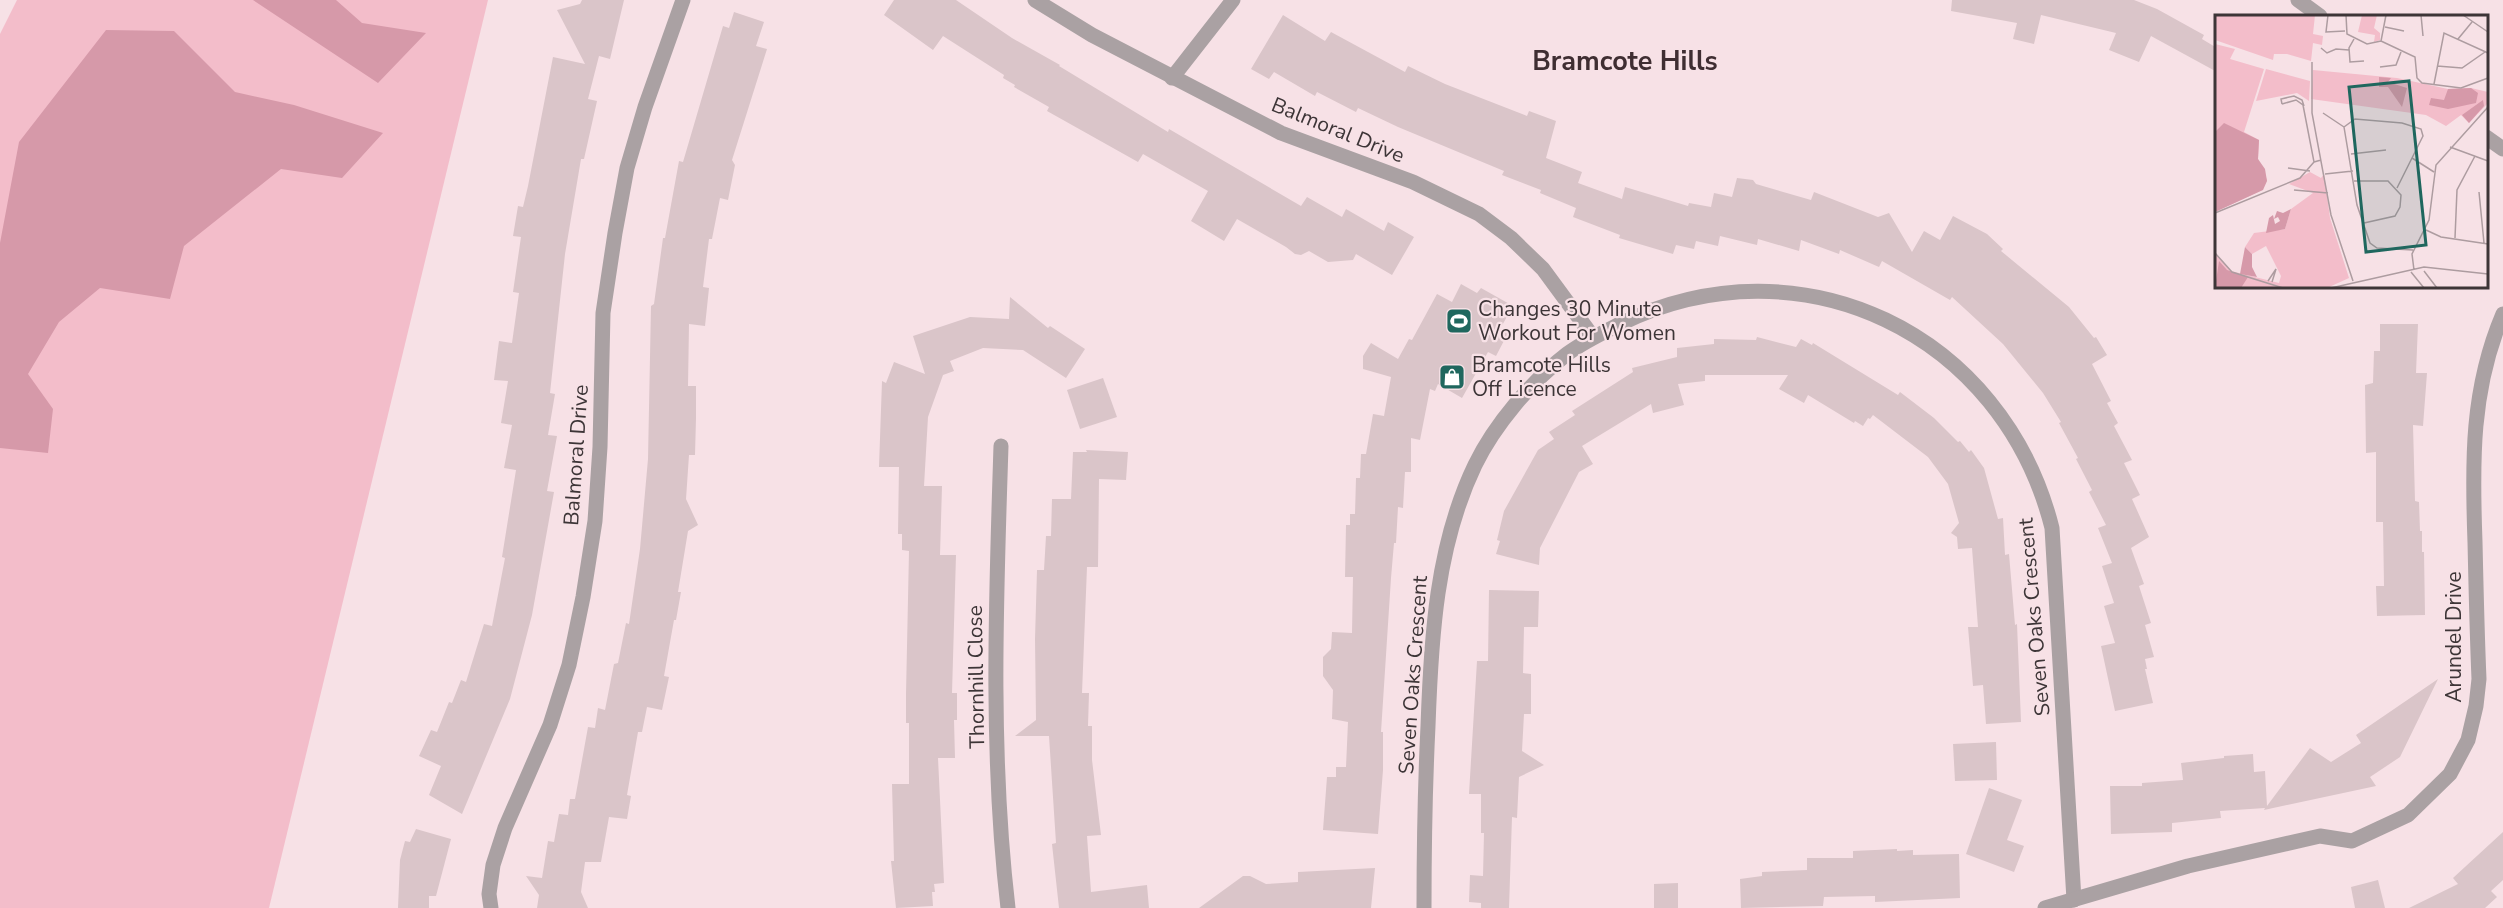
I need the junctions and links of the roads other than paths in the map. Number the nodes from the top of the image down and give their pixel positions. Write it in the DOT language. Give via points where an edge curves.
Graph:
graph roads {
  1 [pos="683,0"];
  2 [pos="1035,0"];
  3 [pos="1233,0"];
  4 [pos="2298,0"];
  5 [pos="2319,15"];
  6 [pos="1172,78"];
  7 [pos="2488,138"];
  8 [pos="2503,148"];
  9 [pos="2503,314"];
  10 [pos="1593,337"];
  11 [pos="1001,446"];
  12 [pos="2074,900"];
  13 [pos="491,908"];
  14 [pos="1008,908"];
  15 [pos="1424,908"];
  16 [pos="2045,908"];
  1 -- 13 [label="street, Balmoral Drive" via="627,168 615,233 603,313 595,521 569,665 550,725 493,865"];
  2 -- 6 [label="street, Balmoral Drive"];
  3 -- 6 [label="street"];
  4 -- 5 [label="street"];
  6 -- 10 [label="street, Balmoral Drive" via="1281,133 1413,182 1479,214 1543,269"];
  7 -- 8 [label="street"];
  9 -- 12 [label="street, Arundel Drive" via="2481,383 2473,438 2479,679 2476,706 2468,740 2450,774 2409,815 2352,841 2320,836 2188,866"];
  10 -- 12 [label="street, Seven Oaks Crescent" via="1638,315 1706,294 1776,292 1821,297 1894,323 1956,367 1984,393 2029,460 2052,528"];
  10 -- 15 [label="street, Seven Oaks Crescent" via="1560,360 1517,404 1475,465 1456,514 1439,583 1430,676"];
  11 -- 14 [label="street, Thornhill Close" via="995,653 1002,862"];
  12 -- 16 [label="street, Arundel Drive"];
}
